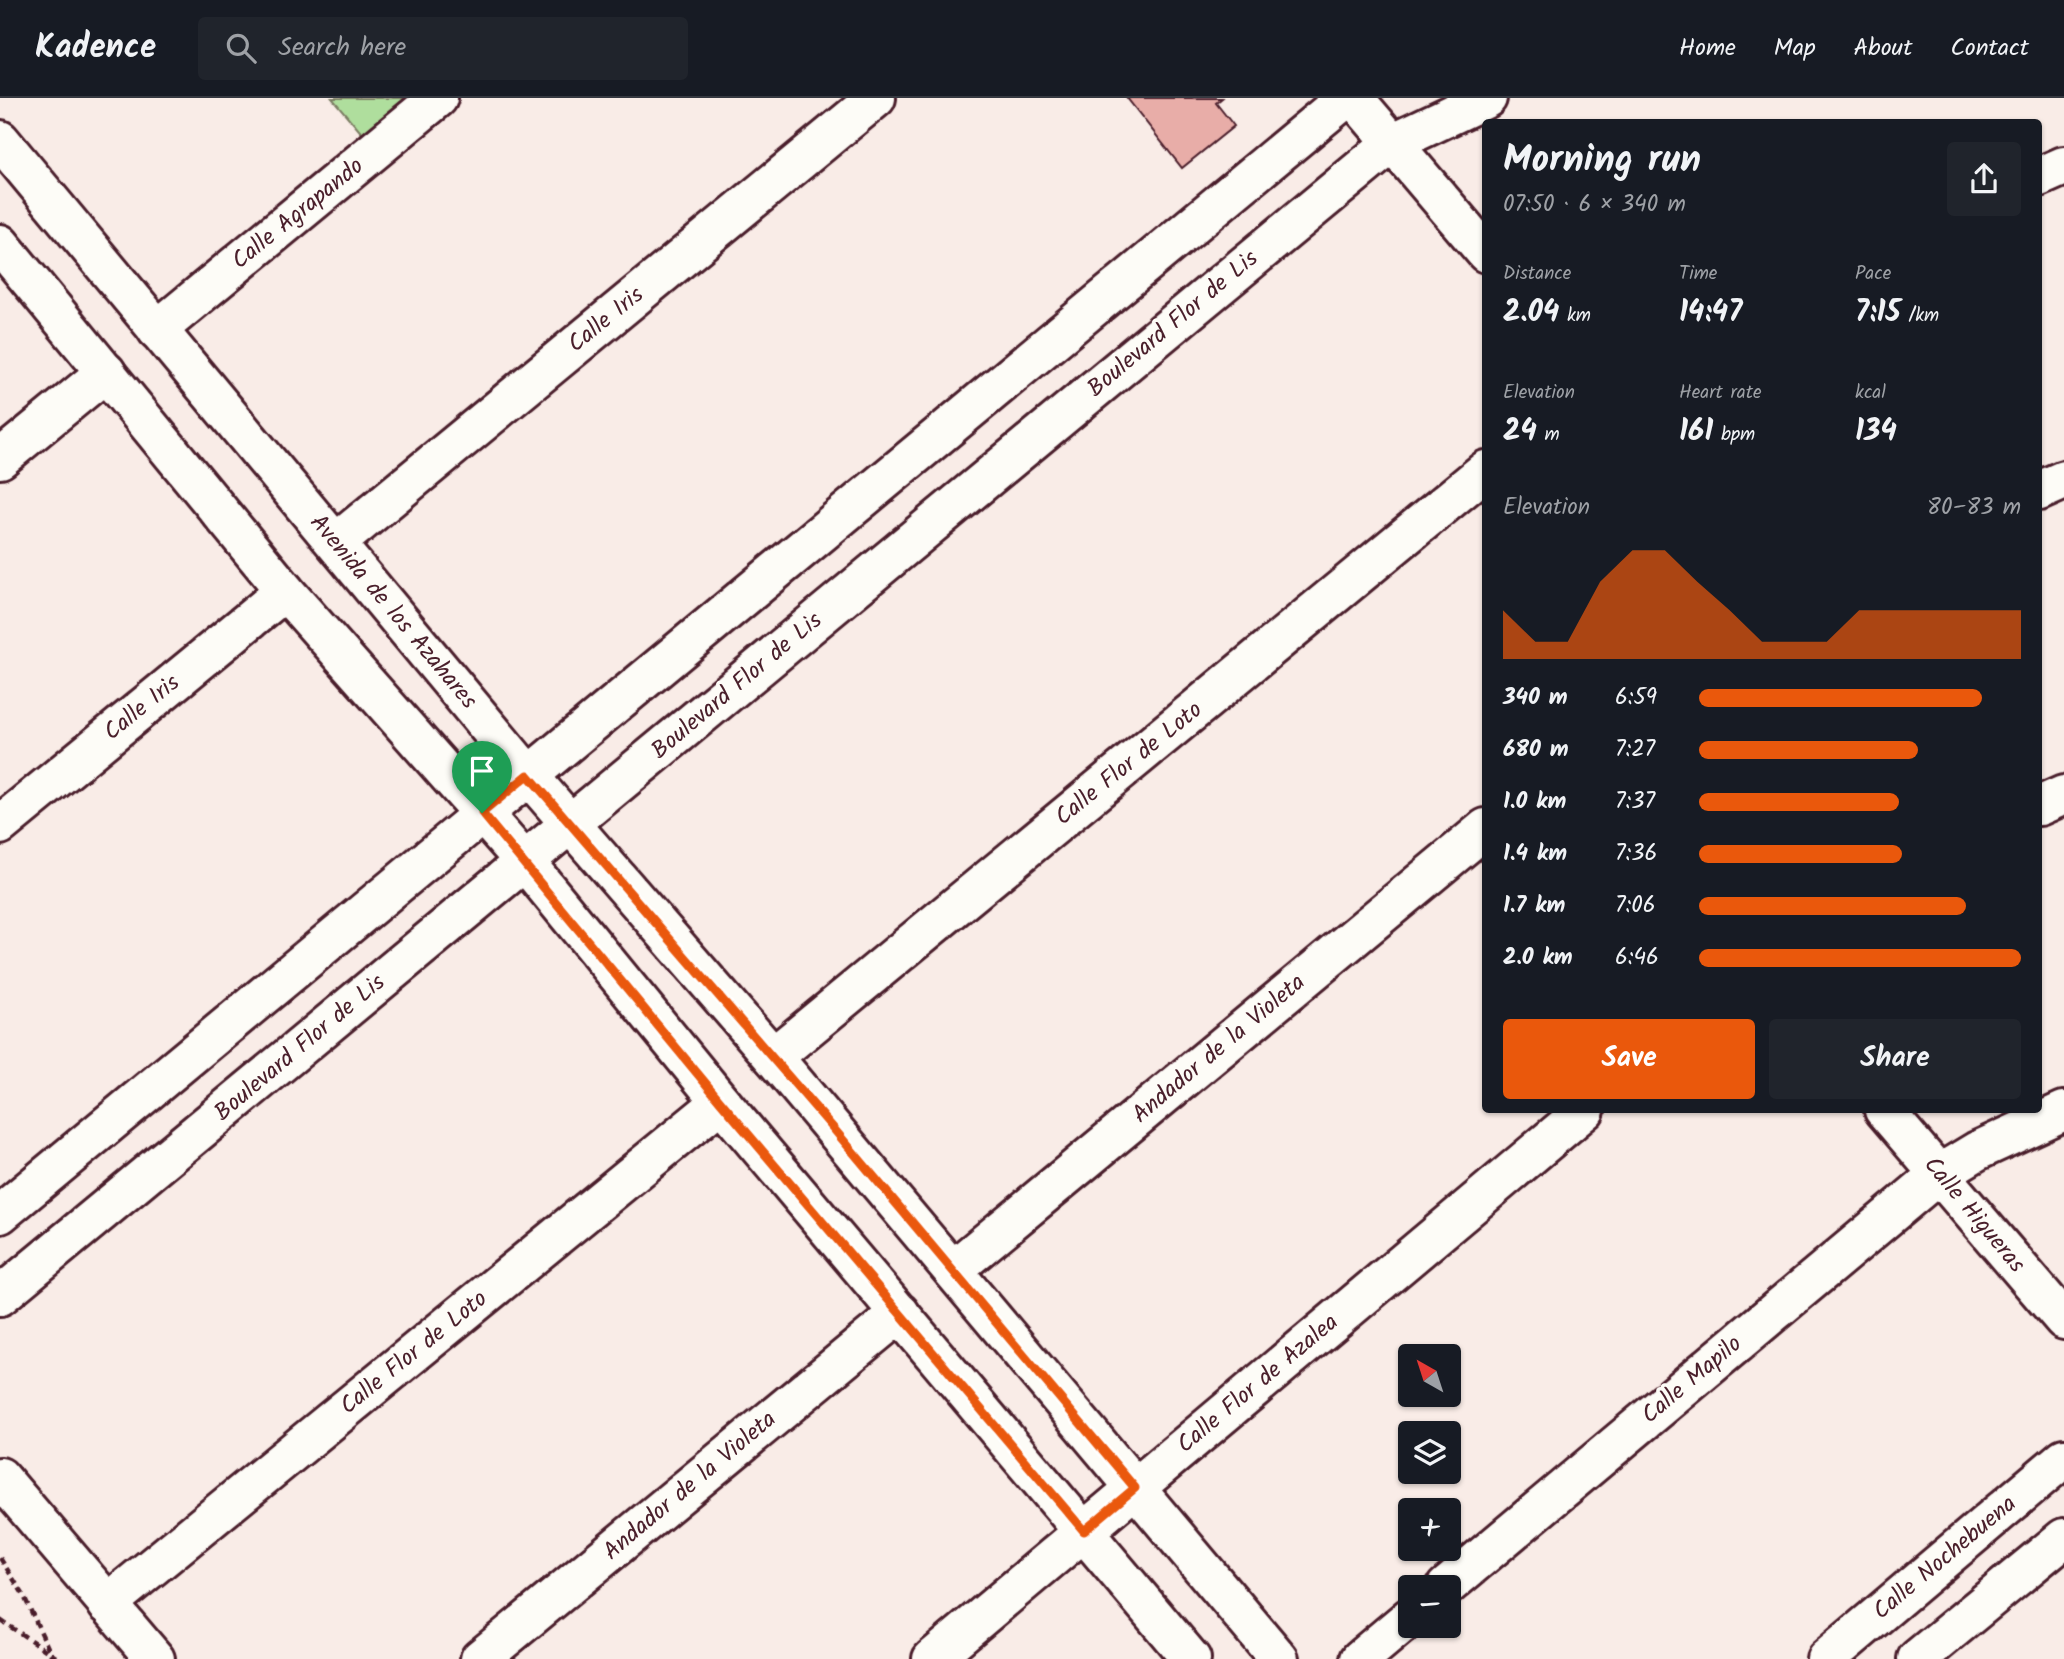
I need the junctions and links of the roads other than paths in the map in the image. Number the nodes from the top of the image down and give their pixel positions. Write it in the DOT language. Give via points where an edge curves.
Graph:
graph roads {
  1 [pos="438,98"];
  2 [pos="876,98"];
  3 [pos="1346,98"];
  4 [pos="1354,98"];
  5 [pos="1487,98"];
  6 [pos="0,140"];
  7 [pos="1392,143"];
  8 [pos="2064,166"];
  9 [pos="2042,176"];
  10 [pos="0,244"];
  11 [pos="1482,248"];
  12 [pos="157,330"];
  13 [pos="106,372"];
  14 [pos="0,459"];
  15 [pos="1482,473"];
  16 [pos="2064,480"];
  17 [pos="2042,490"];
  18 [pos="336,543"];
  19 [pos="285,591"];
  20 [pos="528,775"];
  21 [pos="2064,794"];
  22 [pos="2042,805"];
  23 [pos="482,813"];
  24 [pos="572,824"];
  25 [pos="0,825"];
  26 [pos="1482,831"];
  27 [pos="525,862"];
  28 [pos="772,1057"];
  29 [pos="721,1102"];
  30 [pos="2064,1111"];
  31 [pos="1581,1113"];
  32 [pos="1887,1113"];
  33 [pos="1939,1174"];
  34 [pos="0,1214"];
  35 [pos="953,1270"];
  36 [pos="0,1296"];
  37 [pos="900,1312"];
  38 [pos="2064,1320"];
  39 [pos="2064,1458"];
  40 [pos="0,1477"];
  41 [pos="1135,1488"];
  42 [pos="1084,1531"];
  43 [pos="2064,1538"];
  44 [pos="1460,1575"];
  45 [pos="107,1604"];
  46 [pos="1398,1627"];
  47 [pos="155,1659"];
  48 [pos="481,1659"];
  49 [pos="932,1659"];
  50 [pos="1191,1659"];
  51 [pos="1279,1659"];
  52 [pos="1360,1659"];
  53 [pos="1826,1659"];
  54 [pos="1917,1659"];
  1 -- 12 [label="street, Calle Agrapando"];
  2 -- 18 [label="street, Calle Iris"];
  3 -- 20 [label="street"];
  4 -- 7 [label="street"];
  5 -- 7 [label="street, Boulevard Flor de Lis"];
  6 -- 12 [label="street, Avenida de los Azahares"];
  7 -- 11 [label="street"];
  7 -- 24 [label="street, Boulevard Flor de Lis"];
  8 -- 9 [label="street"];
  10 -- 13 [label="street"];
  12 -- 18 [label="street, Avenida de los Azahares"];
  13 -- 14 [label="street"];
  13 -- 19 [label="street"];
  15 -- 28 [label="street, Calle Flor de Loto"];
  16 -- 17 [label="street"];
  18 -- 20 [label="street, Avenida de los Azahares"];
  19 -- 23 [label="street"];
  19 -- 25 [label="street, Calle Iris"];
  20 -- 23 [label="street"];
  20 -- 24 [label="street, Avenida de los Azahares"];
  21 -- 22 [label="street"];
  23 -- 27 [label="street"];
  23 -- 34 [label="street"];
  24 -- 27 [label="street, Boulevard Flor de Lis"];
  24 -- 28 [label="street, Avenida de los Azahares"];
  26 -- 35 [label="street, Andador de la Violeta"];
  27 -- 29 [label="street"];
  27 -- 36 [label="street, Boulevard Flor de Lis"];
  28 -- 35 [label="street, Avenida de los Azahares"];
  29 -- 37 [label="street"];
  29 -- 45 [label="street, Calle Flor de Loto"];
  30 -- 33 [label="street, Calle Mapilo"];
  31 -- 41 [label="street, Calle Flor de Azalea"];
  32 -- 33 [label="street, Calle Higueras"];
  33 -- 38 [label="street, Calle Higueras"];
  33 -- 44 [label="street, Calle Mapilo"];
  35 -- 41 [label="street, Avenida de los Azahares"];
  37 -- 42 [label="street"];
  37 -- 48 [label="street, Andador de la Violeta"];
  39 -- 53 [label="street, Calle Nochebuena"];
  40 -- 45 [label="street"];
  41 -- 42 [label="street, Calle Flor de Azalea"];
  41 -- 51 [label="street, Avenida de los Azahares"];
  42 -- 49 [label="street, Calle Flor de Azalea"];
  42 -- 50 [label="street"];
  43 -- 54 [label="street"];
  45 -- 47 [label="street"];
  46 -- 52 [label="street"];
}
